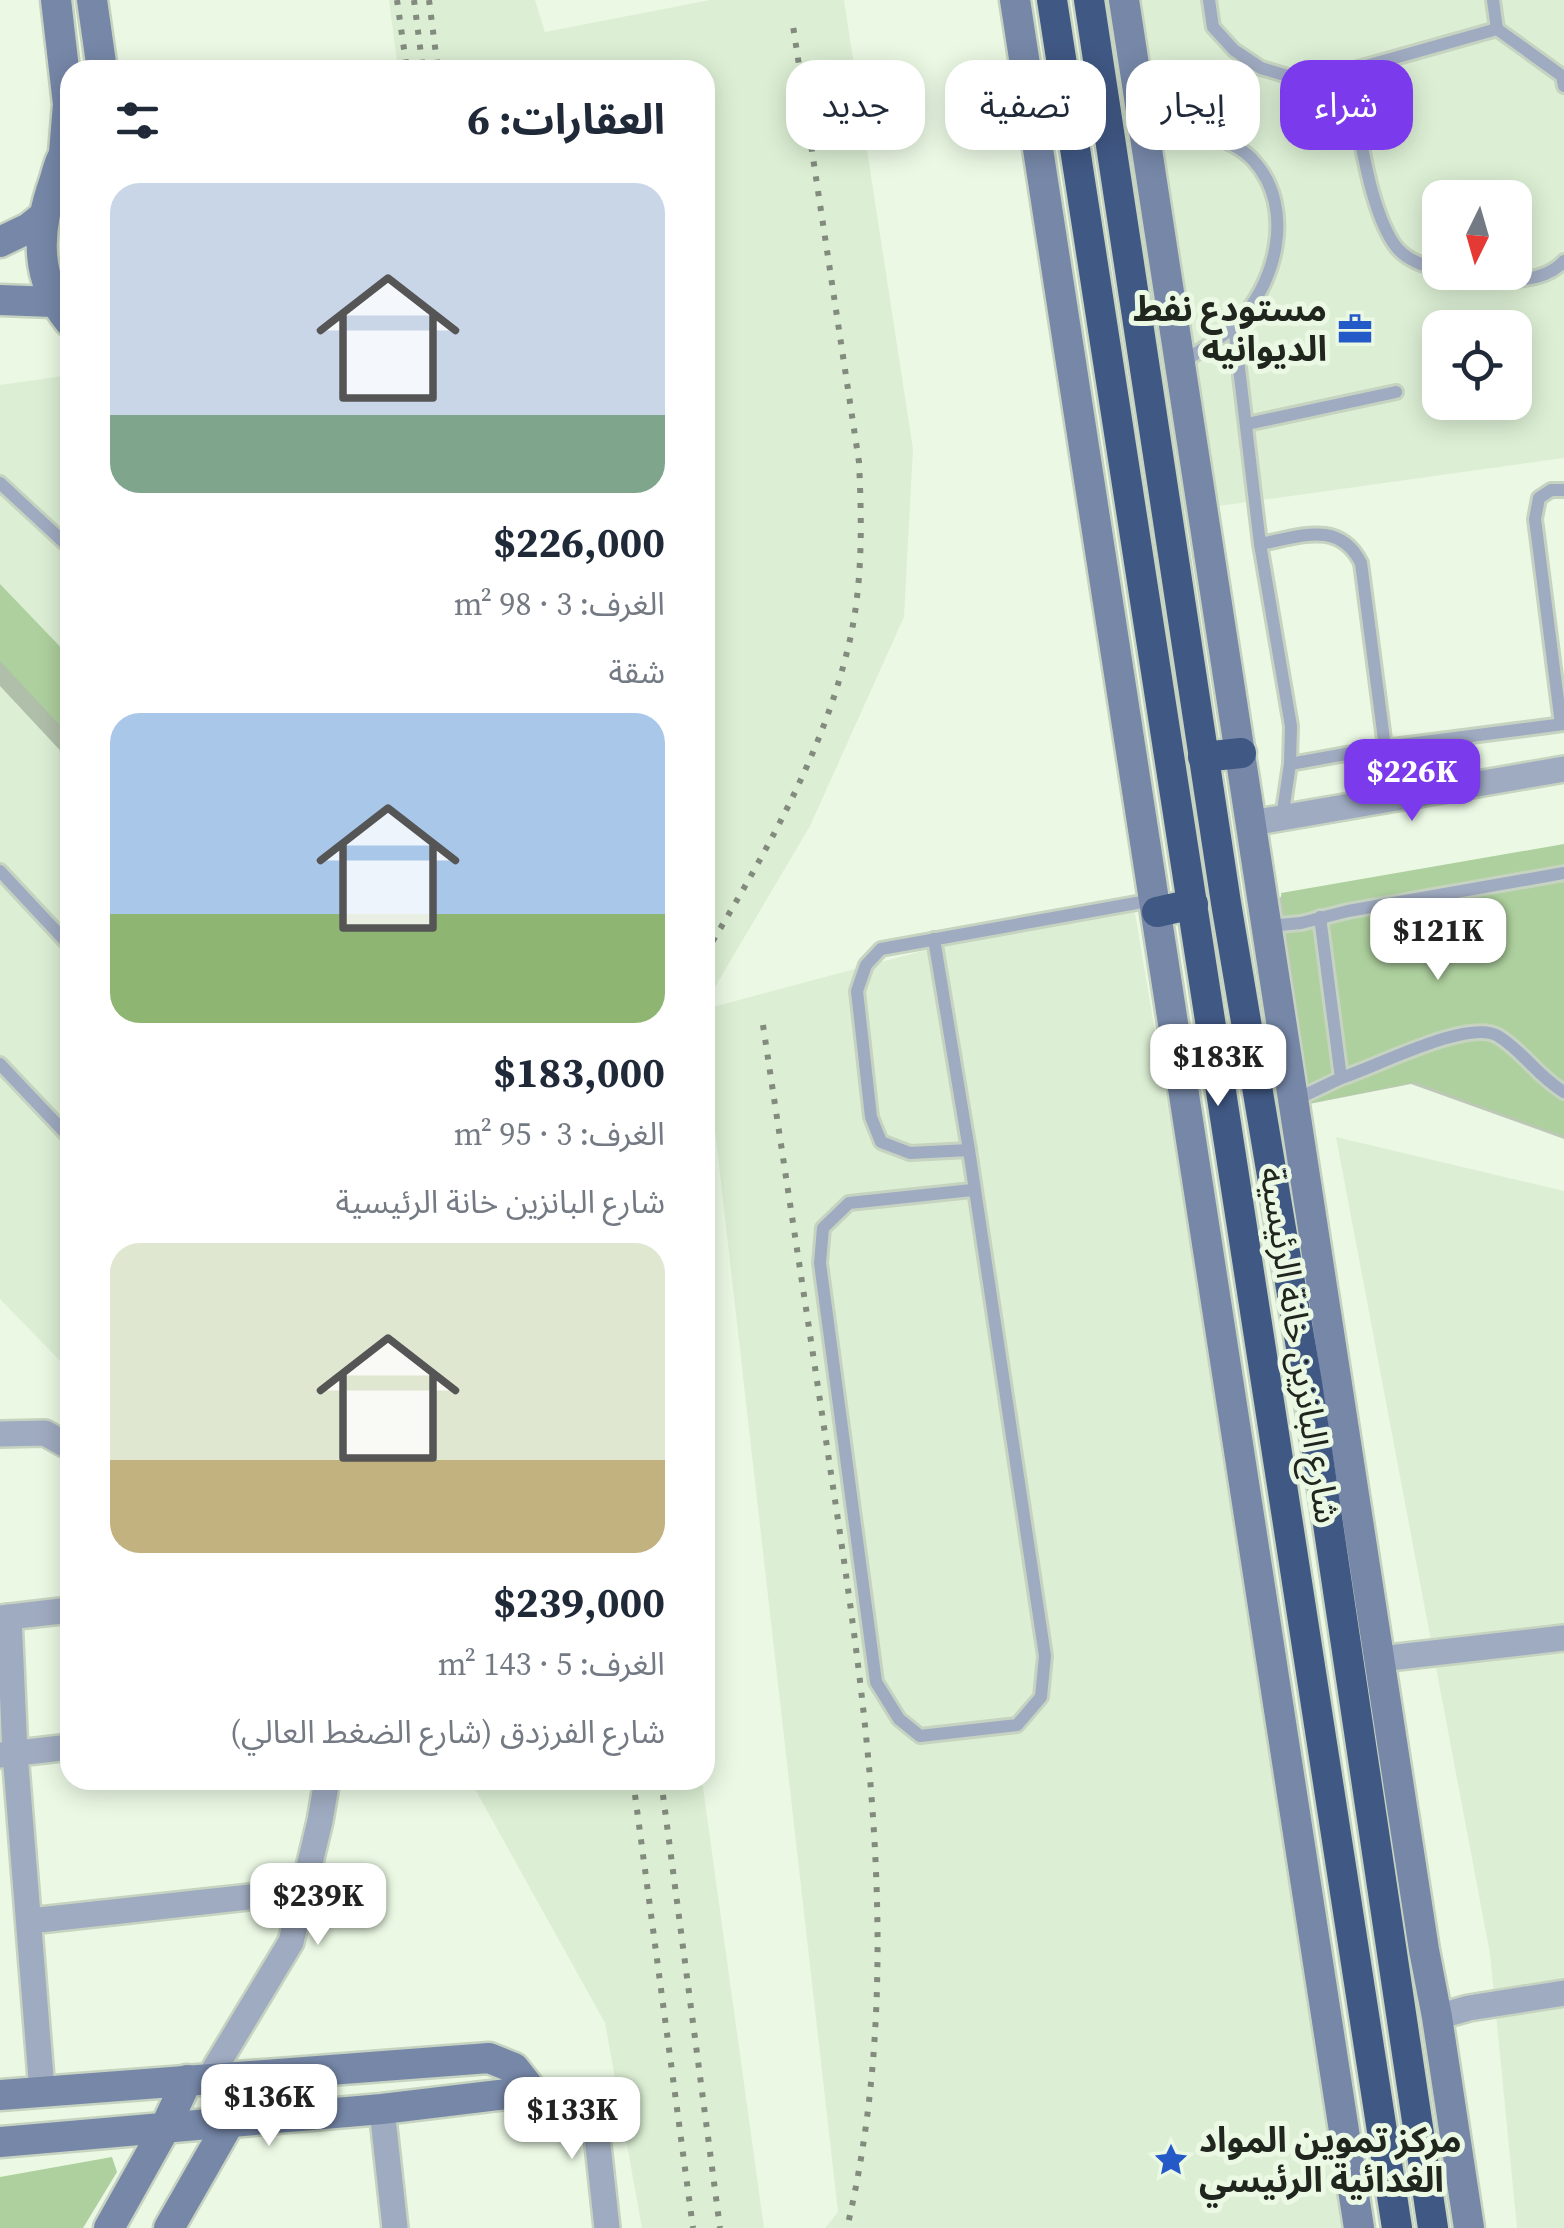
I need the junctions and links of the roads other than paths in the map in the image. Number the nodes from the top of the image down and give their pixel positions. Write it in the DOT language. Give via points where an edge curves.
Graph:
graph roads {
  1 [pos="56,0"];
  2 [pos="92,0"];
  3 [pos="1015,0"];
  4 [pos="1052,0"];
  5 [pos="1089,0"];
  6 [pos="1124,0"];
  7 [pos="1209,0"];
  8 [pos="1493,0"];
  9 [pos="1497,29"];
  10 [pos="63,60"];
  11 [pos="101,60"];
  12 [pos="1133,60"];
  13 [pos="1387,60"];
  14 [pos="1280,73"];
  15 [pos="1564,86"];
  16 [pos="1146,150"];
  17 [pos="1237,150"];
  18 [pos="1365,150"];
  19 [pos="60,170"];
  20 [pos="44,216"];
  21 [pos="0,242"];
  22 [pos="1564,261"];
  23 [pos="1422,266"];
  24 [pos="1532,276"];
  25 [pos="0,300"];
  26 [pos="60,309"];
  27 [pos="60,312"];
  28 [pos="1234,326"];
  29 [pos="1180,364"];
  30 [pos="1396,392"];
  31 [pos="1247,424"];
  32 [pos="0,483"];
  33 [pos="1564,490"];
  34 [pos="60,539"];
  35 [pos="1260,544"];
  36 [pos="1562,724"];
  37 [pos="1385,747"];
  38 [pos="1240,754"];
  39 [pos="1203,757"];
  40 [pos="1290,764"];
  41 [pos="1564,769"];
  42 [pos="1267,820"];
  43 [pos="0,871"];
  44 [pos="1564,873"];
  45 [pos="1193,904"];
  46 [pos="1156,906"];
  47 [pos="1320,916"];
  48 [pos="1268,926"];
  49 [pos="60,935"];
  50 [pos="934,939"];
  51 [pos="0,1064"];
  52 [pos="1341,1078"];
  53 [pos="1564,1092"];
  54 [pos="1295,1100"];
  55 [pos="60,1127"];
  56 [pos="968,1150"];
  57 [pos="972,1190"];
  58 [pos="1321,1381"];
  59 [pos="0,1434"];
  60 [pos="60,1441"];
  61 [pos="60,1611"];
  62 [pos="5,1617"];
  63 [pos="1564,1638"];
  64 [pos="1380,1659"];
  65 [pos="60,1748"];
  66 [pos="8,1754"];
  67 [pos="324,1790"];
  68 [pos="304,1891"];
  69 [pos="30,1922"];
  70 [pos="1564,1993"];
  71 [pos="1437,2017"];
  72 [pos="256,2076"];
  73 [pos="198,2079"];
  74 [pos="42,2091"];
  75 [pos="532,2092"];
  76 [pos="0,2095"];
  77 [pos="382,2110"];
  78 [pos="232,2122"];
  79 [pos="166,2128"];
  80 [pos="0,2142"];
  81 [pos="109,2228"];
  82 [pos="170,2228"];
  83 [pos="395,2228"];
  84 [pos="607,2228"];
  85 [pos="1359,2228"];
  86 [pos="1398,2228"];
  87 [pos="1433,2228"];
  88 [pos="1469,2228"];
  1 -- 10 [label="main road"];
  2 -- 11 [label="main road"];
  3 -- 46 [label="main road"];
  4 -- 45 [label="highway, شارع البانزين خانة الرئيسية"];
  5 -- 39 [label="highway, شارع البانزين خانة الرئيسية"];
  6 -- 12 [label="main road"];
  7 -- 14 [label="lane" via="1213,27 1234,50"];
  8 -- 9 [label="lane"];
  9 -- 13 [label="lane"];
  9 -- 15 [label="lane" via="1562,76"];
  16 -- 29 [label="main road"];
  17 -- 28 [label="lane" via="1254,161 1280,224 1269,276"];
  18 -- 23 [label="lane" via="1378,214 1395,247"];
  19 -- 20 [label="main road"];
  20 -- 21 [label="main road"];
  20 -- 26 [label="main road" via="42,260"];
  22 -- 24 [label="lane"];
  25 -- 27 [label="main road"];
  28 -- 29 [label="lane"];
  28 -- 31 [label="lane"];
  29 -- 38 [label="main road"];
  30 -- 31 [label="lane"];
  31 -- 35 [label="lane"];
  32 -- 34 [label="lane"];
  33 -- 36 [label="lane" via="1539,498 1535,519"];
  35 -- 37 [label="lane" via="1317,534 1351,544 1361,562"];
  35 -- 40 [label="lane" via="1291,726"];
  36 -- 37 [label="lane"];
  37 -- 40 [label="lane"];
  38 -- 39 [label="highway"];
  38 -- 42 [label="main road"];
  39 -- 58 [label="highway, شارع البانزين خانة الرئيسية"];
  40 -- 42 [label="lane"];
  41 -- 42 [label="street"];
  42 -- 48 [label="main road"];
  43 -- 49 [label="lane"];
  44 -- 47 [label="lane"];
  45 -- 46 [label="highway"];
  45 -- 86 [label="highway, شارع البانزين خانة الرئيسية"];
  46 -- 50 [label="lane"];
  46 -- 85 [label="main road"];
  47 -- 48 [label="lane"];
  47 -- 52 [label="lane"];
  48 -- 54 [label="main road"];
  50 -- 56 [label="lane"];
  50 -- 56 [label="lane" via="880,950 866,965 857,992 871,1117 881,1142 910,1152"];
  51 -- 55 [label="lane"];
  52 -- 53 [label="lane" via="1474,1030 1496,1034"];
  52 -- 54 [label="lane"];
  54 -- 58 [label="main road"];
  56 -- 57 [label="lane"];
  57 -- 57 [label="lane" via="1044,1656 1041,1697 1017,1725 920,1736 899,1719 876,1682 820,1263 823,1228 849,1203"];
  58 -- 64 [label="main road"];
  58 -- 87 [label="highway, شارع البانزين خانة الرئيسية"];
  59 -- 60 [label="street" via="45,1433"];
  61 -- 62 [label="street"];
  62 -- 66 [label="street"];
  63 -- 64 [label="street"];
  64 -- 71 [label="main road"];
  65 -- 66 [label="street"];
  66 -- 69 [label="street"];
  67 -- 68 [label="street"];
  68 -- 69 [label="street"];
  68 -- 73 [label="street" via="291,1942"];
  69 -- 74 [label="street"];
  70 -- 71 [label="street"];
  71 -- 88 [label="main road"];
  72 -- 73 [label="main road"];
  72 -- 75 [label="main road" via="488,2058 514,2068"];
  72 -- 78 [label="main road"];
  73 -- 74 [label="main road"];
  73 -- 79 [label="main road"];
  74 -- 76 [label="main road"];
  75 -- 77 [label="main road"];
  75 -- 84 [label="street" via="562,2095 592,2123"];
  77 -- 78 [label="main road"];
  77 -- 83 [label="street"];
  78 -- 79 [label="main road"];
  78 -- 82 [label="main road"];
  79 -- 80 [label="main road"];
  79 -- 81 [label="main road"];
}
